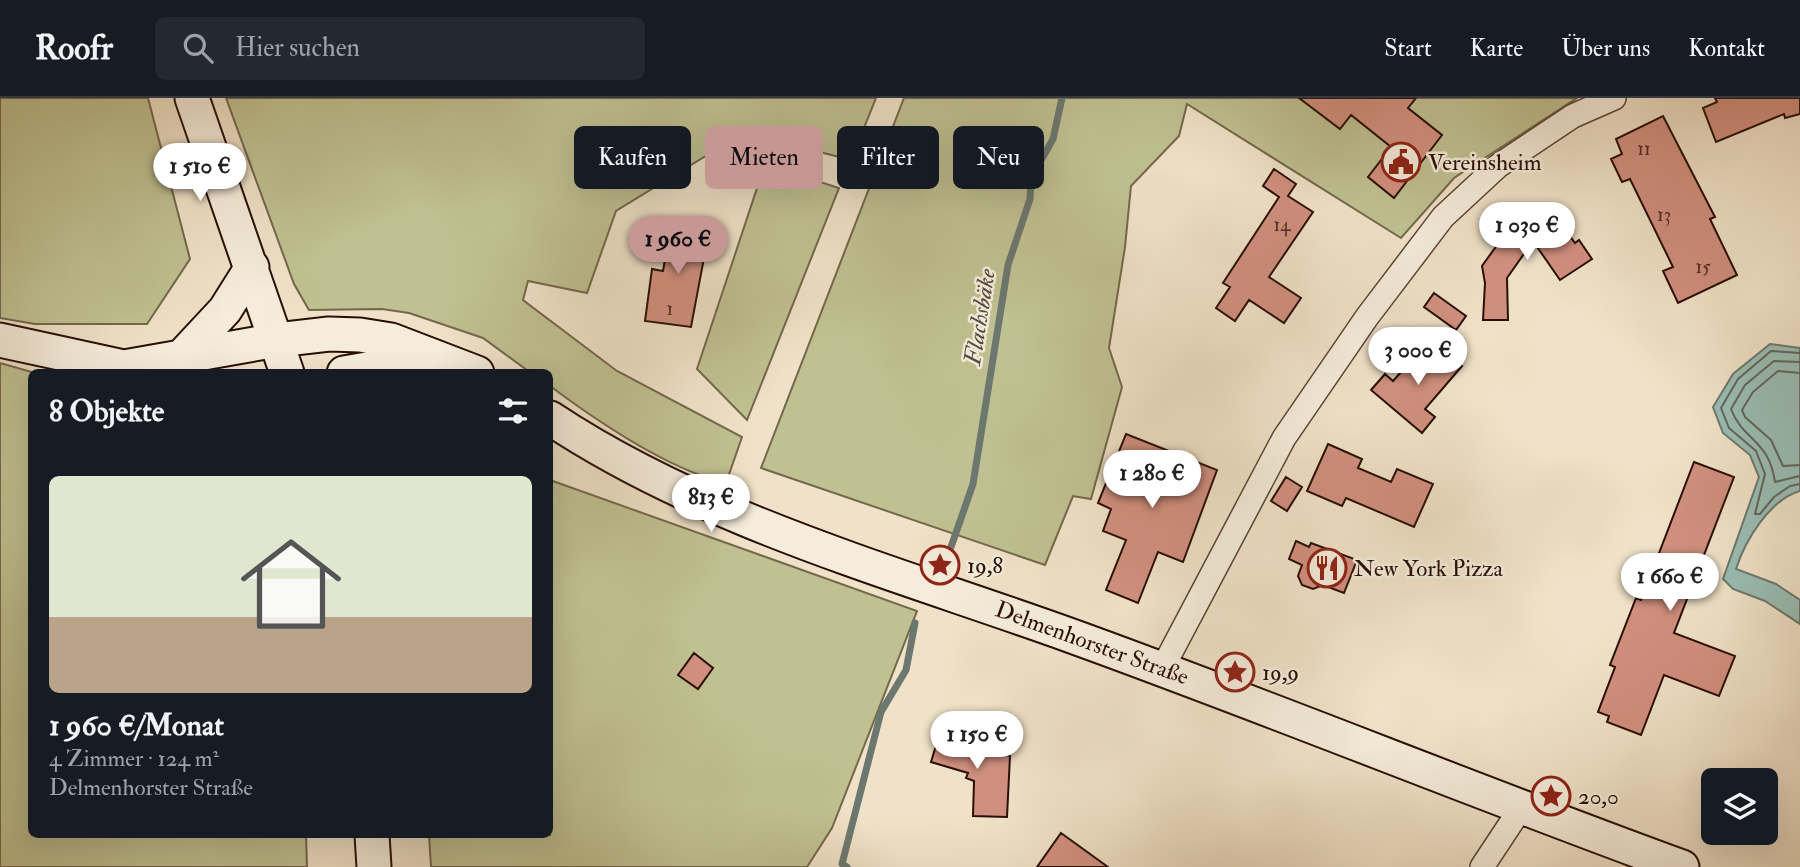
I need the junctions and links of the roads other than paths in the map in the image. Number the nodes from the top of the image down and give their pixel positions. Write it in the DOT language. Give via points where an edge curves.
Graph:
graph roads {
  1 [pos="192,98"];
  2 [pos="1614,98"];
  3 [pos="252,267"];
  4 [pos="0,340"];
  5 [pos="277,340"];
  6 [pos="439,356"];
  7 [pos="161,365"];
  8 [pos="286,369"];
  9 [pos="380,369"];
  10 [pos="468,369"];
  11 [pos="553,420"];
  12 [pos="1162,669"];
  13 [pos="1521,808"];
  14 [pos="372,838"];
  15 [pos="374,867"];
  16 [pos="1482,867"];
  17 [pos="1682,867"];
  1 -- 3 [label="main road"];
  2 -- 12 [label="street" via="1573,116 1498,166 1443,217 1284,438"];
  3 -- 5 [label="main road"];
  3 -- 7 [label="main road" via="225,310"];
  4 -- 7 [label="main road" via="104,364"];
  5 -- 6 [label="main road" via="360,335"];
  5 -- 7 [label="main road"];
  5 -- 8 [label="main road"];
  6 -- 9 [label="main road"];
  6 -- 10 [label="main road"];
  11 -- 12 [label="main road, Delmenhorster Straße" via="614,458 727,511"];
  12 -- 13 [label="main road, Delmenhorster Straße"];
  13 -- 16 [label="street"];
  13 -- 17 [label="main road, Delmenhorster Straße"];
  14 -- 15 [label="main road"];
}
